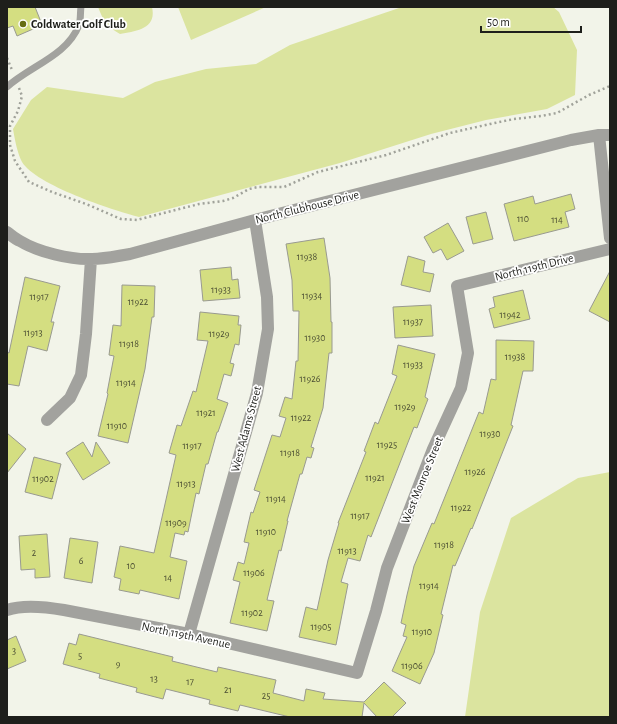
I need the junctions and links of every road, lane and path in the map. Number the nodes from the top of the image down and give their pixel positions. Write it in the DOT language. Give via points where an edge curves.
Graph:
graph roads {
  1 [pos="81,7"];
  2 [pos="7,58"];
  3 [pos="16,79"];
  4 [pos="610,86"];
  5 [pos="7,87"];
  6 [pos="604,135"];
  7 [pos="255,220"];
  8 [pos="7,232"];
  9 [pos="610,238"];
  10 [pos="610,249"];
  11 [pos="91,259"];
  12 [pos="457,286"];
  13 [pos="47,420"];
  14 [pos="10,609"];
  15 [pos="189,634"];
  16 [pos="357,673"];
  1 -- 3 [label="lane" via="79,24 73,37 55,55"];
  2 -- 3 [label="path"];
  3 -- 4 [label="path" via="22,96 10,126 10,145 15,161 29,182 121,219 137,220 199,204 223,202 249,190 284,187 318,172 386,155 450,133 557,112"];
  3 -- 5 [label="lane"];
  6 -- 7 [label="street, North Clubhouse Drive" via="572,140"];
  6 -- 9 [label="street"];
  7 -- 11 [label="street, North Clubhouse Drive" via="130,254"];
  7 -- 15 [label="street, West Adams Street" via="267,297 268,329 257,393"];
  8 -- 11 [label="street, North Clubhouse Drive" via="37,249"];
  10 -- 12 [label="street, North 119th Drive"];
  11 -- 13 [label="street" via="81,375 70,398"];
  12 -- 16 [label="street, West Monroe Street" via="468,353 461,388 433,449 387,568"];
  14 -- 15 [label="street, North 119th Avenue" via="45,607"];
  15 -- 16 [label="street, North 119th Avenue"];
}
